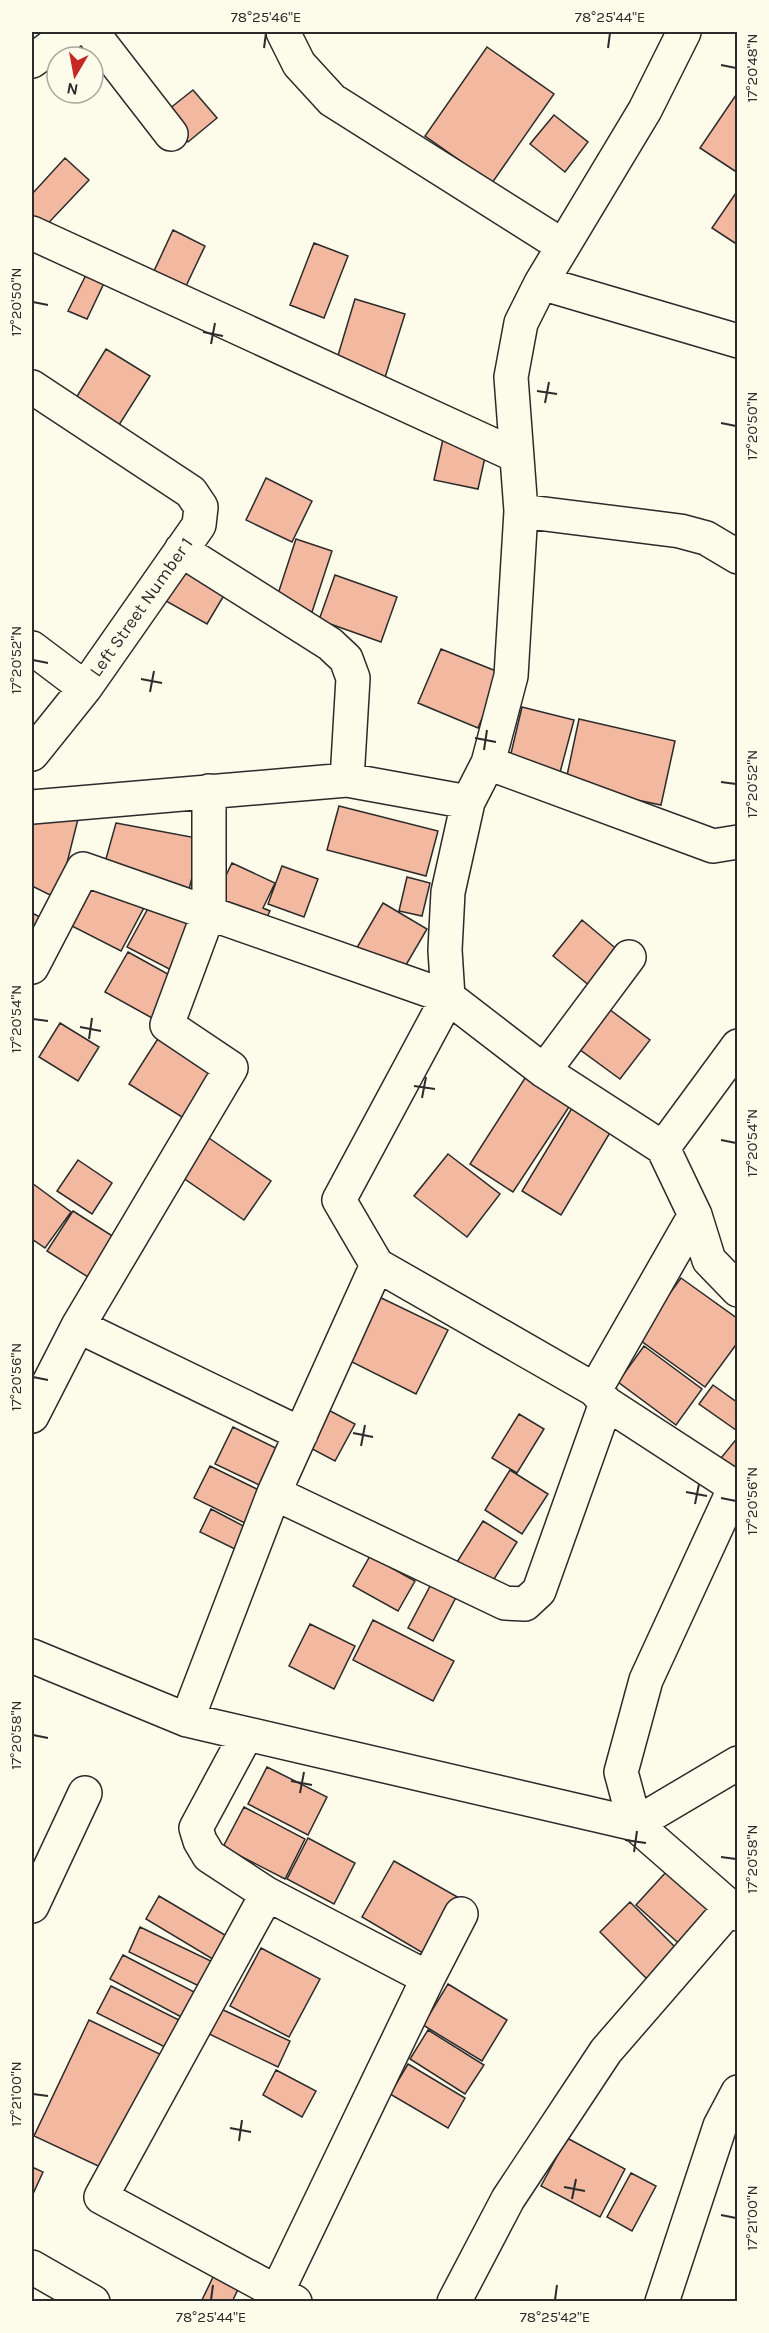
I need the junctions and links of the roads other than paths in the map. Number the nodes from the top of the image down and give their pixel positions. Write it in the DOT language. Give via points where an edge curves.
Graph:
graph roads {
  1 [pos="71,32"];
  2 [pos="92,32"];
  3 [pos="283,32"];
  4 [pos="684,32"];
  5 [pos="32,61"];
  6 [pos="171,134"];
  7 [pos="32,233"];
  8 [pos="563,246"];
  9 [pos="541,283"];
  10 [pos="738,341"];
  11 [pos="32,387"];
  12 [pos="517,456"];
  13 [pos="521,511"];
  14 [pos="181,550"];
  15 [pos="738,557"];
  16 [pos="32,648"];
  17 [pos="85,688"];
  18 [pos="32,754"];
  19 [pos="488,763"];
  20 [pos="347,780"];
  21 [pos="209,791"];
  22 [pos="468,802"];
  23 [pos="32,807"];
  24 [pos="738,842"];
  25 [pos="209,912"];
  26 [pos="629,957"];
  27 [pos="32,967"];
  28 [pos="448,997"];
  29 [pos="738,1046"];
  30 [pos="544,1071"];
  31 [pos="663,1148"];
  32 [pos="695,1215"];
  33 [pos="378,1265"];
  34 [pos="738,1290"];
  35 [pos="78,1326"];
  36 [pos="601,1397"];
  37 [pos="32,1416"];
  38 [pos="301,1434"];
  39 [pos="736,1488"];
  40 [pos="274,1492"];
  41 [pos="32,1656"];
  42 [pos="187,1720"];
  43 [pos="246,1735"];
  44 [pos="738,1763"];
  45 [pos="86,1793"];
  46 [pos="635,1824"];
  47 [pos="267,1894"];
  48 [pos="32,1906"];
  49 [pos="734,1911"];
  50 [pos="461,1914"];
  51 [pos="428,1978"];
  52 [pos="738,2092"];
  53 [pos="32,2266"];
  54 [pos="286,2297"];
  55 [pos="93,2301"];
  56 [pos="454,2301"];
  57 [pos="662,2301"];
  1 -- 5 [label="street"];
  2 -- 6 [label="street"];
  3 -- 8 [label="street" via="299,64 332,100"];
  4 -- 8 [label="street" via="645,110"];
  7 -- 12 [label="street"];
  8 -- 9 [label="street"];
  9 -- 10 [label="street"];
  9 -- 12 [label="street" via="521,323 511,377"];
  11 -- 14 [label="street, Left Street Number 1" via="191,492 201,507 199,525"];
  12 -- 13 [label="street"];
  13 -- 15 [label="street" via="680,531 706,538"];
  13 -- 19 [label="street" via="510,676"];
  14 -- 17 [label="street, Left Street Number 1"];
  14 -- 20 [label="street" via="330,644 346,659 353,678"];
  16 -- 17 [label="street"];
  17 -- 18 [label="street, Left Street Number 1"];
  19 -- 22 [label="street"];
  19 -- 24 [label="street" via="713,846"];
  20 -- 21 [label="street"];
  20 -- 22 [label="street"];
  21 -- 23 [label="street"];
  21 -- 25 [label="street"];
  22 -- 28 [label="street" via="448,892"];
  25 -- 27 [label="street" via="82,868"];
  25 -- 28 [label="street"];
  25 -- 35 [label="street" via="167,1025 231,1068"];
  26 -- 30 [label="street"];
  28 -- 30 [label="street"];
  28 -- 33 [label="street" via="339,1200"];
  29 -- 31 [label="street"];
  30 -- 31 [label="street"];
  31 -- 32 [label="street"];
  32 -- 34 [label="street" via="708,1260"];
  32 -- 36 [label="street"];
  33 -- 36 [label="street"];
  33 -- 38 [label="street"];
  35 -- 37 [label="street"];
  35 -- 38 [label="street"];
  36 -- 39 [label="street"];
  36 -- 40 [label="street" via="539,1591 525,1604 505,1604"];
  38 -- 40 [label="street"];
  39 -- 46 [label="street" via="646,1680 621,1772"];
  40 -- 42 [label="street"];
  41 -- 42 [label="street"];
  42 -- 43 [label="street"];
  43 -- 46 [label="street"];
  43 -- 47 [label="street" via="196,1828 209,1856"];
  44 -- 46 [label="street"];
  45 -- 48 [label="street"];
  46 -- 49 [label="street"];
  47 -- 51 [label="street"];
  47 -- 54 [label="street" via="101,2197"];
  49 -- 56 [label="street" via="606,2051 508,2199"];
  50 -- 51 [label="street"];
  51 -- 54 [label="street"];
  52 -- 57 [label="street" via="720,2126"];
  53 -- 55 [label="street"];
}
